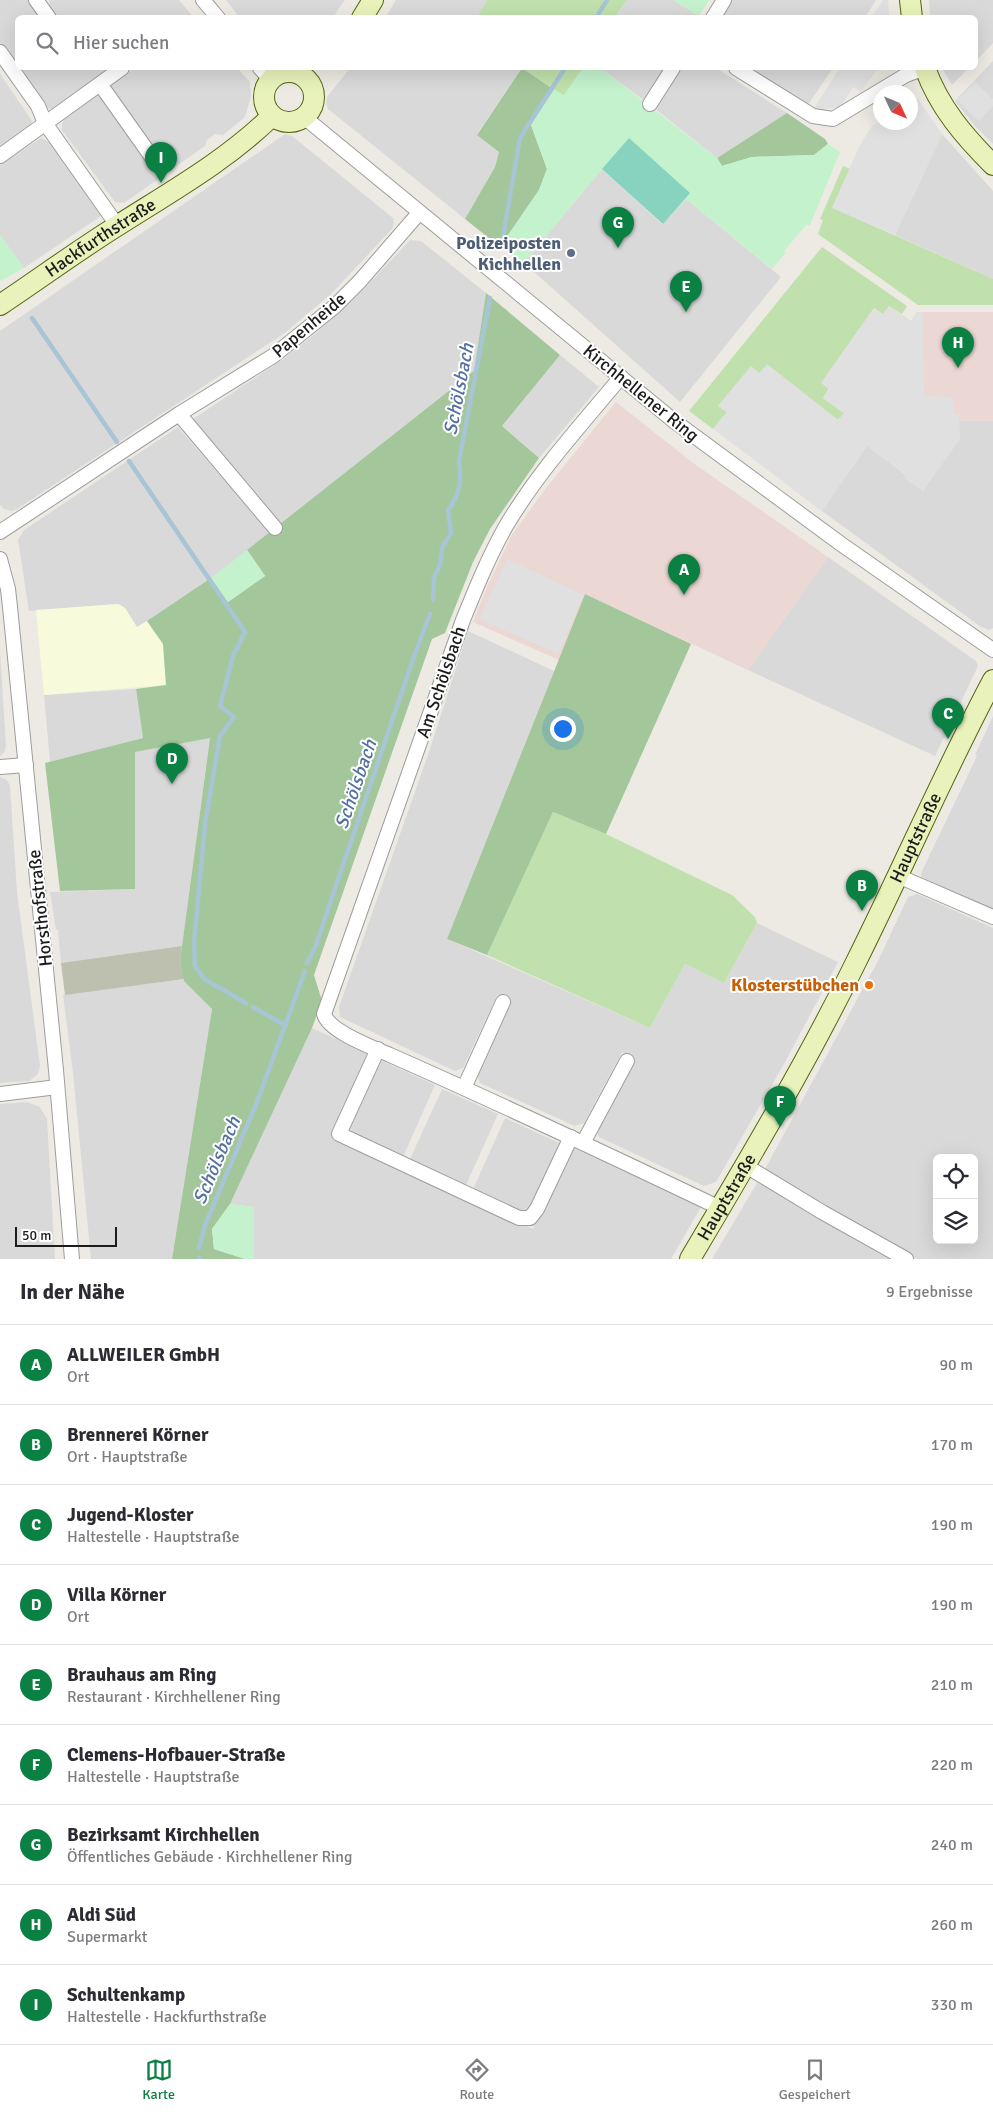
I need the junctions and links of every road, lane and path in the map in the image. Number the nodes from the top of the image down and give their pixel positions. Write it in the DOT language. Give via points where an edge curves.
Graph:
graph roads {
  1 [pos="36,0"];
  2 [pos="203,0"];
  3 [pos="372,0"];
  4 [pos="724,0"];
  5 [pos="910,0"];
  6 [pos="47,15"];
  7 [pos="216,15"];
  8 [pos="364,15"];
  9 [pos="715,15"];
  10 [pos="912,15"];
  11 [pos="0,52"];
  12 [pos="119,70"];
  13 [pos="672,70"];
  14 [pos="739,70"];
  15 [pos="920,70"];
  16 [pos="926,70"];
  17 [pos="266,74"];
  18 [pos="313,74"];
  19 [pos="100,84"];
  20 [pos="650,104"];
  21 [pos="272,116"];
  22 [pos="304,117"];
  23 [pos="45,123"];
  24 [pos="0,156"];
  25 [pos="156,163"];
  26 [pos="993,165"];
  27 [pos="419,213"];
  28 [pos="117,225"];
  29 [pos="0,305"];
  30 [pos="621,377"];
  31 [pos="179,414"];
  32 [pos="275,528"];
  33 [pos="0,532"];
  34 [pos="0,559"];
  35 [pos="993,650"];
  36 [pos="993,680"];
  37 [pos="26,765"];
  38 [pos="0,767"];
  39 [pos="898,876"];
  40 [pos="993,917"];
  41 [pos="503,1002"];
  42 [pos="378,1049"];
  43 [pos="627,1061"];
  44 [pos="57,1087"];
  45 [pos="464,1088"];
  46 [pos="0,1094"];
  47 [pos="577,1140"];
  48 [pos="746,1166"];
  49 [pos="720,1208"];
  50 [pos="72,1259"];
  51 [pos="690,1259"];
  52 [pos="906,1259"];
  1 -- 6 [label="street"];
  2 -- 7 [label="street"];
  3 -- 8 [label="street"];
  4 -- 9 [label="street"];
  5 -- 10 [label="street"];
  11 -- 23 [label="street" via="38,106"];
  12 -- 19 [label="street"];
  13 -- 20 [label="street"];
  14 -- 15 [label="street" via="813,116 833,119"];
  16 -- 26 [label="street" via="937,96 954,122"];
  17 -- 18 [label="street"];
  17 -- 21 [label="street" via="264,96 266,108"];
  18 -- 22 [label="street" via="313,106"];
  19 -- 23 [label="street"];
  19 -- 25 [label="street"];
  21 -- 22 [label="street" via="286,122"];
  21 -- 28 [label="street, Hackfurthstraße" via="234,149"];
  22 -- 27 [label="street, Kirchhellener Ring"];
  23 -- 24 [label="street"];
  23 -- 28 [label="street"];
  27 -- 30 [label="street, Kirchhellener Ring"];
  27 -- 31 [label="street, Papenheide" via="360,281 314,323 273,356"];
  28 -- 29 [label="street, Hackfurthstraße"];
  30 -- 35 [label="street, Kirchhellener Ring" via="708,447"];
  30 -- 42 [label="street, Am Schölsbach" via="534,484 506,527 486,563 463,620 325,1009 326,1020 334,1028"];
  31 -- 32 [label="street"];
  31 -- 33 [label="street, Papenheide"];
  34 -- 37 [label="street, Horsthofstraße" via="8,589"];
  36 -- 39 [label="street, Hauptstraße" via="956,750"];
  37 -- 38 [label="street"];
  37 -- 44 [label="street, Horsthofstraße"];
  39 -- 40 [label="street"];
  39 -- 48 [label="street, Hauptstraße" via="848,979"];
  41 -- 45 [label="street"];
  42 -- 45 [label="street"];
  42 -- 47 [label="street" via="339,1134 472,1197 519,1218 530,1218"];
  43 -- 47 [label="street"];
  44 -- 46 [label="street"];
  44 -- 50 [label="street, Horsthofstraße"];
  45 -- 47 [label="street"];
  47 -- 49 [label="street"];
  48 -- 49 [label="street, Hauptstraße"];
  48 -- 52 [label="street"];
  49 -- 51 [label="street, Hauptstraße"];
}
